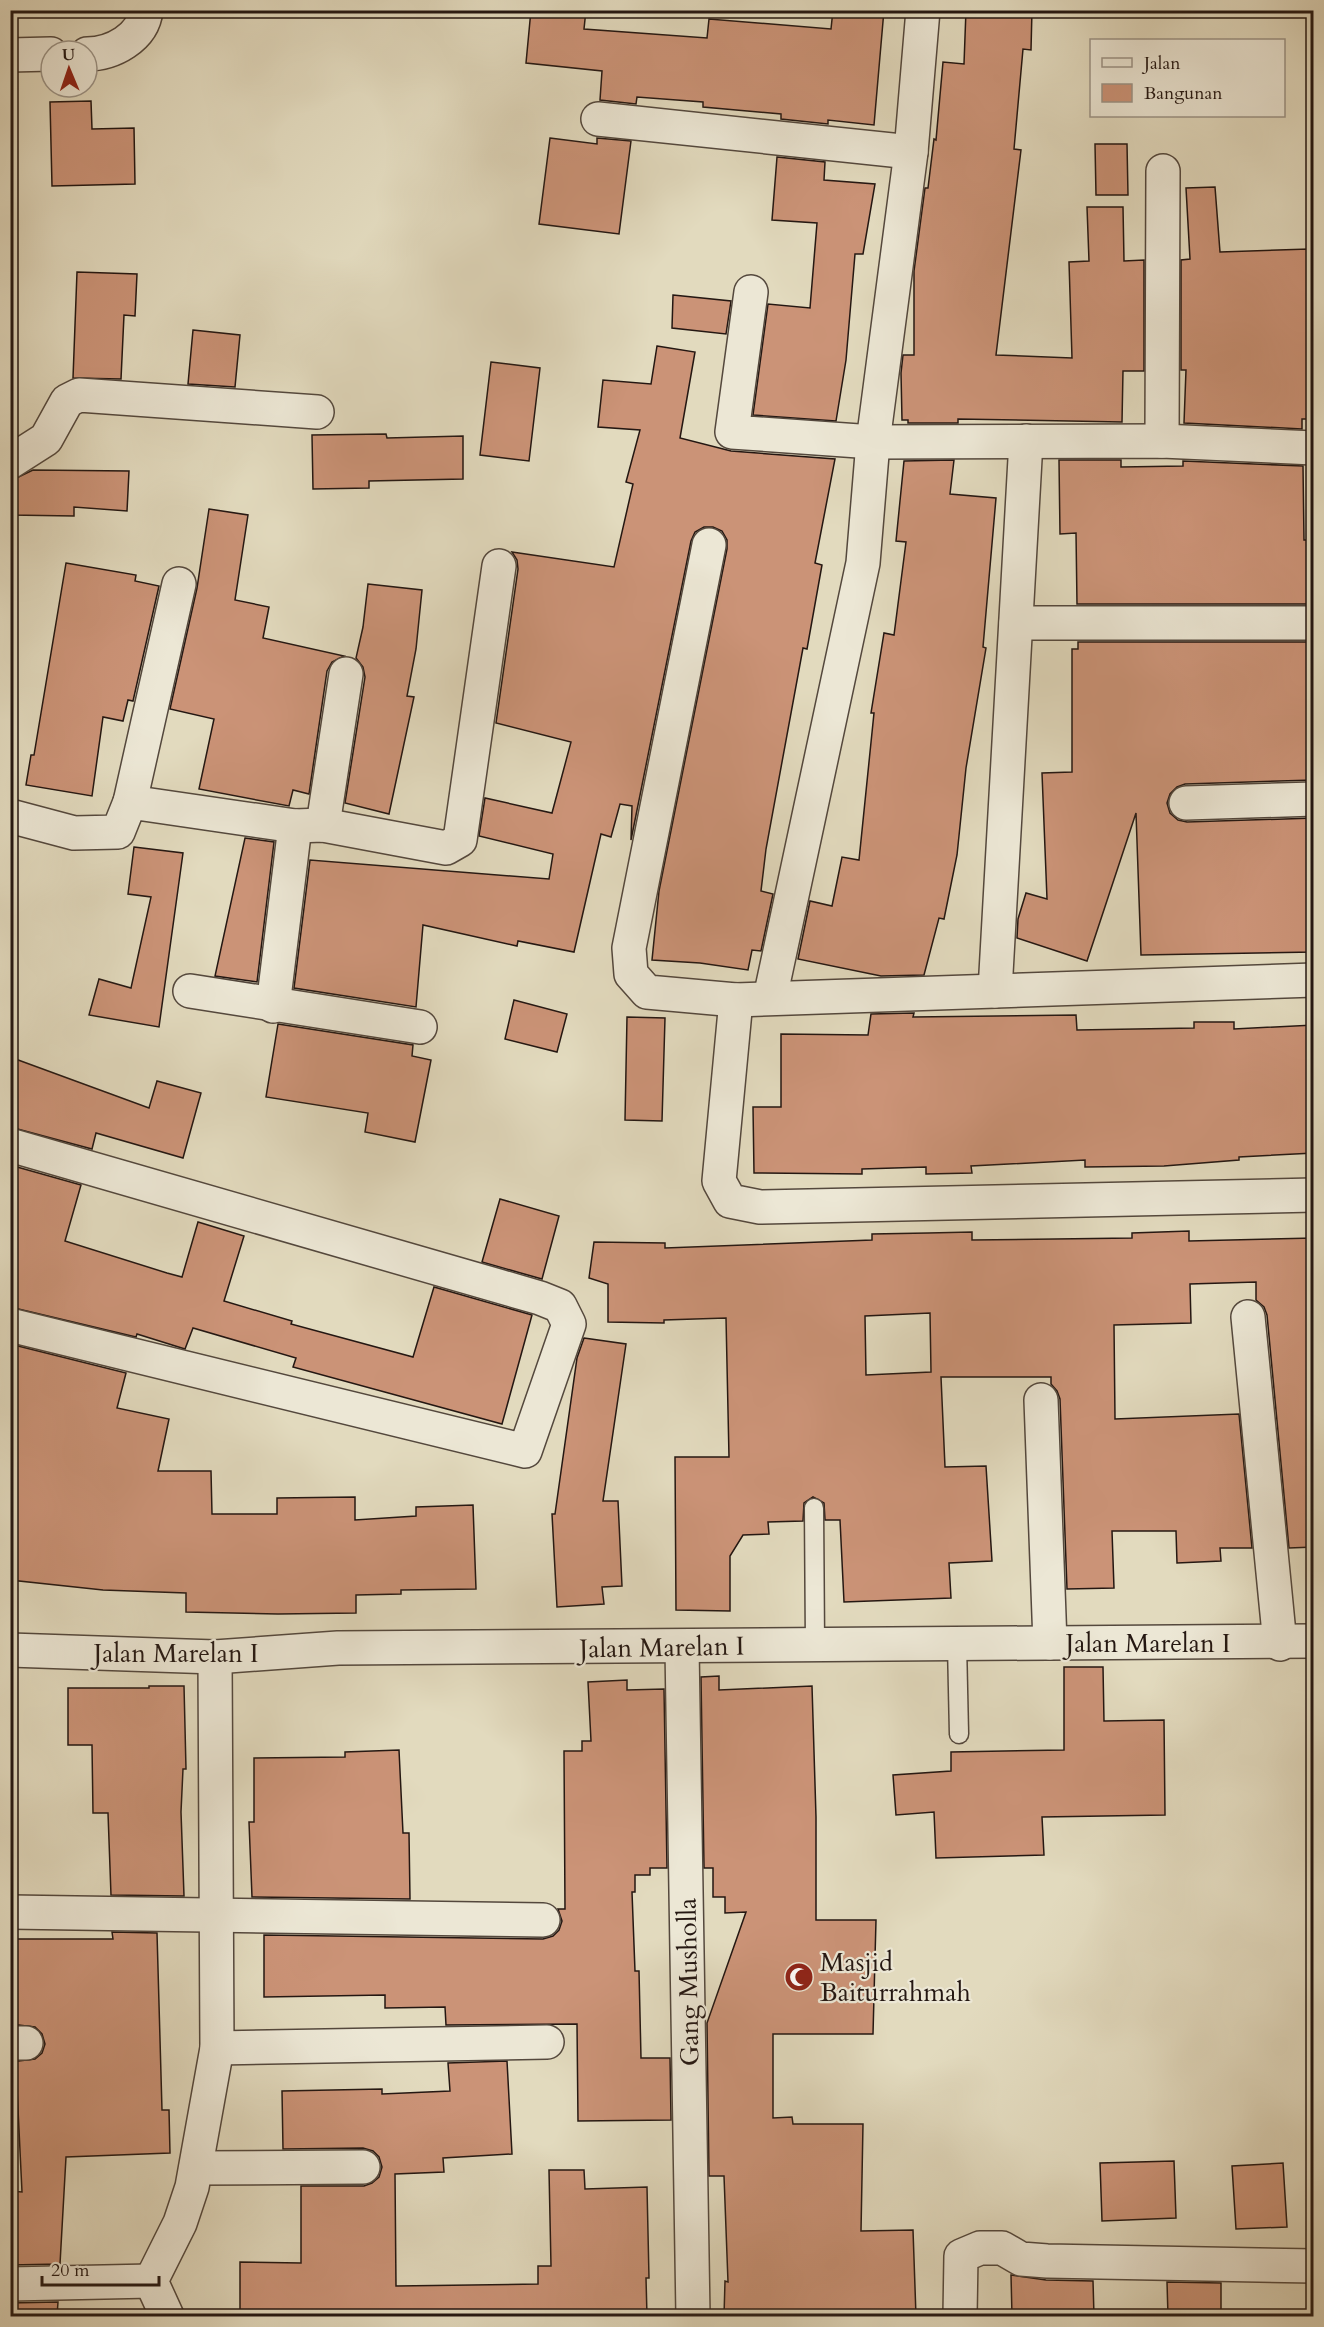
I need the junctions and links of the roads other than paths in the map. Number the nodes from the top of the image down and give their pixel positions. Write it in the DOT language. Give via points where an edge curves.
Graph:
graph roads {
  1 [pos="146,10"];
  2 [pos="923,10"];
  3 [pos="99,51"];
  4 [pos="39,54"];
  5 [pos="10,55"];
  6 [pos="598,119"];
  7 [pos="911,152"];
  8 [pos="1163,171"];
  9 [pos="751,292"];
  10 [pos="316,412"];
  11 [pos="1026,441"];
  12 [pos="1162,441"];
  13 [pos="873,442"];
  14 [pos="1314,448"];
  15 [pos="10,462"];
  16 [pos="709,544"];
  17 [pos="499,566"];
  18 [pos="179,584"];
  19 [pos="1016,623"];
  20 [pos="1314,623"];
  21 [pos="346,674"];
  22 [pos="1314,799"];
  23 [pos="130,802"];
  24 [pos="1186,803"];
  25 [pos="10,816"];
  26 [pos="309,826"];
  27 [pos="1314,980"];
  28 [pos="190,991"];
  29 [pos="994,991"];
  30 [pos="770,998"];
  31 [pos="736,1000"];
  32 [pos="273,1006"];
  33 [pos="420,1027"];
  34 [pos="10,1144"];
  35 [pos="1314,1195"];
  36 [pos="1248,1317"];
  37 [pos="10,1325"];
  38 [pos="1041,1400"];
  39 [pos="814,1508"];
  40 [pos="1314,1641"];
  41 [pos="1050,1643"];
  42 [pos="815,1644"];
  43 [pos="957,1644"];
  44 [pos="1280,1644"];
  45 [pos="682,1648"];
  46 [pos="10,1650"];
  47 [pos="215,1657"];
  48 [pos="959,1734"];
  49 [pos="10,1912"];
  50 [pos="215,1917"];
  51 [pos="543,1920"];
  52 [pos="547,2042"];
  53 [pos="217,2048"];
  54 [pos="363,2167"];
  55 [pos="196,2168"];
  56 [pos="1314,2266"];
  57 [pos="151,2281"];
  58 [pos="10,2284"];
  59 [pos="167,2316"];
  60 [pos="693,2316"];
  61 [pos="960,2316"];
  1 -- 3 [label="street" via="135,34 121,46"];
  2 -- 7 [label="street"];
  4 -- 5 [label="street"];
  6 -- 7 [label="street"];
  7 -- 13 [label="street"];
  8 -- 12 [label="street"];
  9 -- 13 [label="street" via="732,432"];
  10 -- 15 [label="street" via="79,395 67,401 46,439"];
  11 -- 12 [label="street"];
  11 -- 13 [label="street"];
  11 -- 19 [label="street"];
  12 -- 14 [label="street"];
  13 -- 30 [label="street" via="863,563"];
  16 -- 31 [label="street" via="629,948 631,975 648,992"];
  17 -- 26 [label="street" via="460,840 446,848"];
  18 -- 23 [label="street"];
  19 -- 20 [label="street"];
  19 -- 29 [label="street"];
  21 -- 26 [label="street"];
  22 -- 24 [label="street"];
  23 -- 25 [label="street" via="118,832 74,833"];
  23 -- 26 [label="street"];
  26 -- 32 [label="street"];
  27 -- 29 [label="street"];
  28 -- 32 [label="street"];
  29 -- 30 [label="street"];
  30 -- 31 [label="street"];
  31 -- 35 [label="street" via="719,1181 730,1201 760,1207"];
  32 -- 33 [label="street"];
  34 -- 37 [label="street" via="540,1298 560,1306 568,1324 525,1451"];
  36 -- 44 [label="street"];
  38 -- 41 [label="street"];
  39 -- 42 [label="lane"];
  40 -- 44 [label="street, Jalan Marelan I"];
  41 -- 43 [label="street, Jalan Marelan I"];
  41 -- 44 [label="street, Jalan Marelan I"];
  42 -- 43 [label="street, Jalan Marelan I"];
  42 -- 45 [label="street, Jalan Marelan I"];
  43 -- 48 [label="lane"];
  45 -- 47 [label="street, Jalan Marelan I" via="338,1648"];
  45 -- 60 [label="street, Gang Musholla"];
  46 -- 47 [label="street, Jalan Marelan I"];
  47 -- 50 [label="street"];
  49 -- 50 [label="street"];
  50 -- 51 [label="street"];
  50 -- 53 [label="street"];
  52 -- 53 [label="street"];
  53 -- 55 [label="street"];
  54 -- 55 [label="street"];
  55 -- 57 [label="street" via="180,2223"];
  56 -- 61 [label="street" via="1047,2261 1021,2259 1002,2248 981,2248 961,2256"];
  57 -- 58 [label="street"];
  57 -- 59 [label="street"];
}
